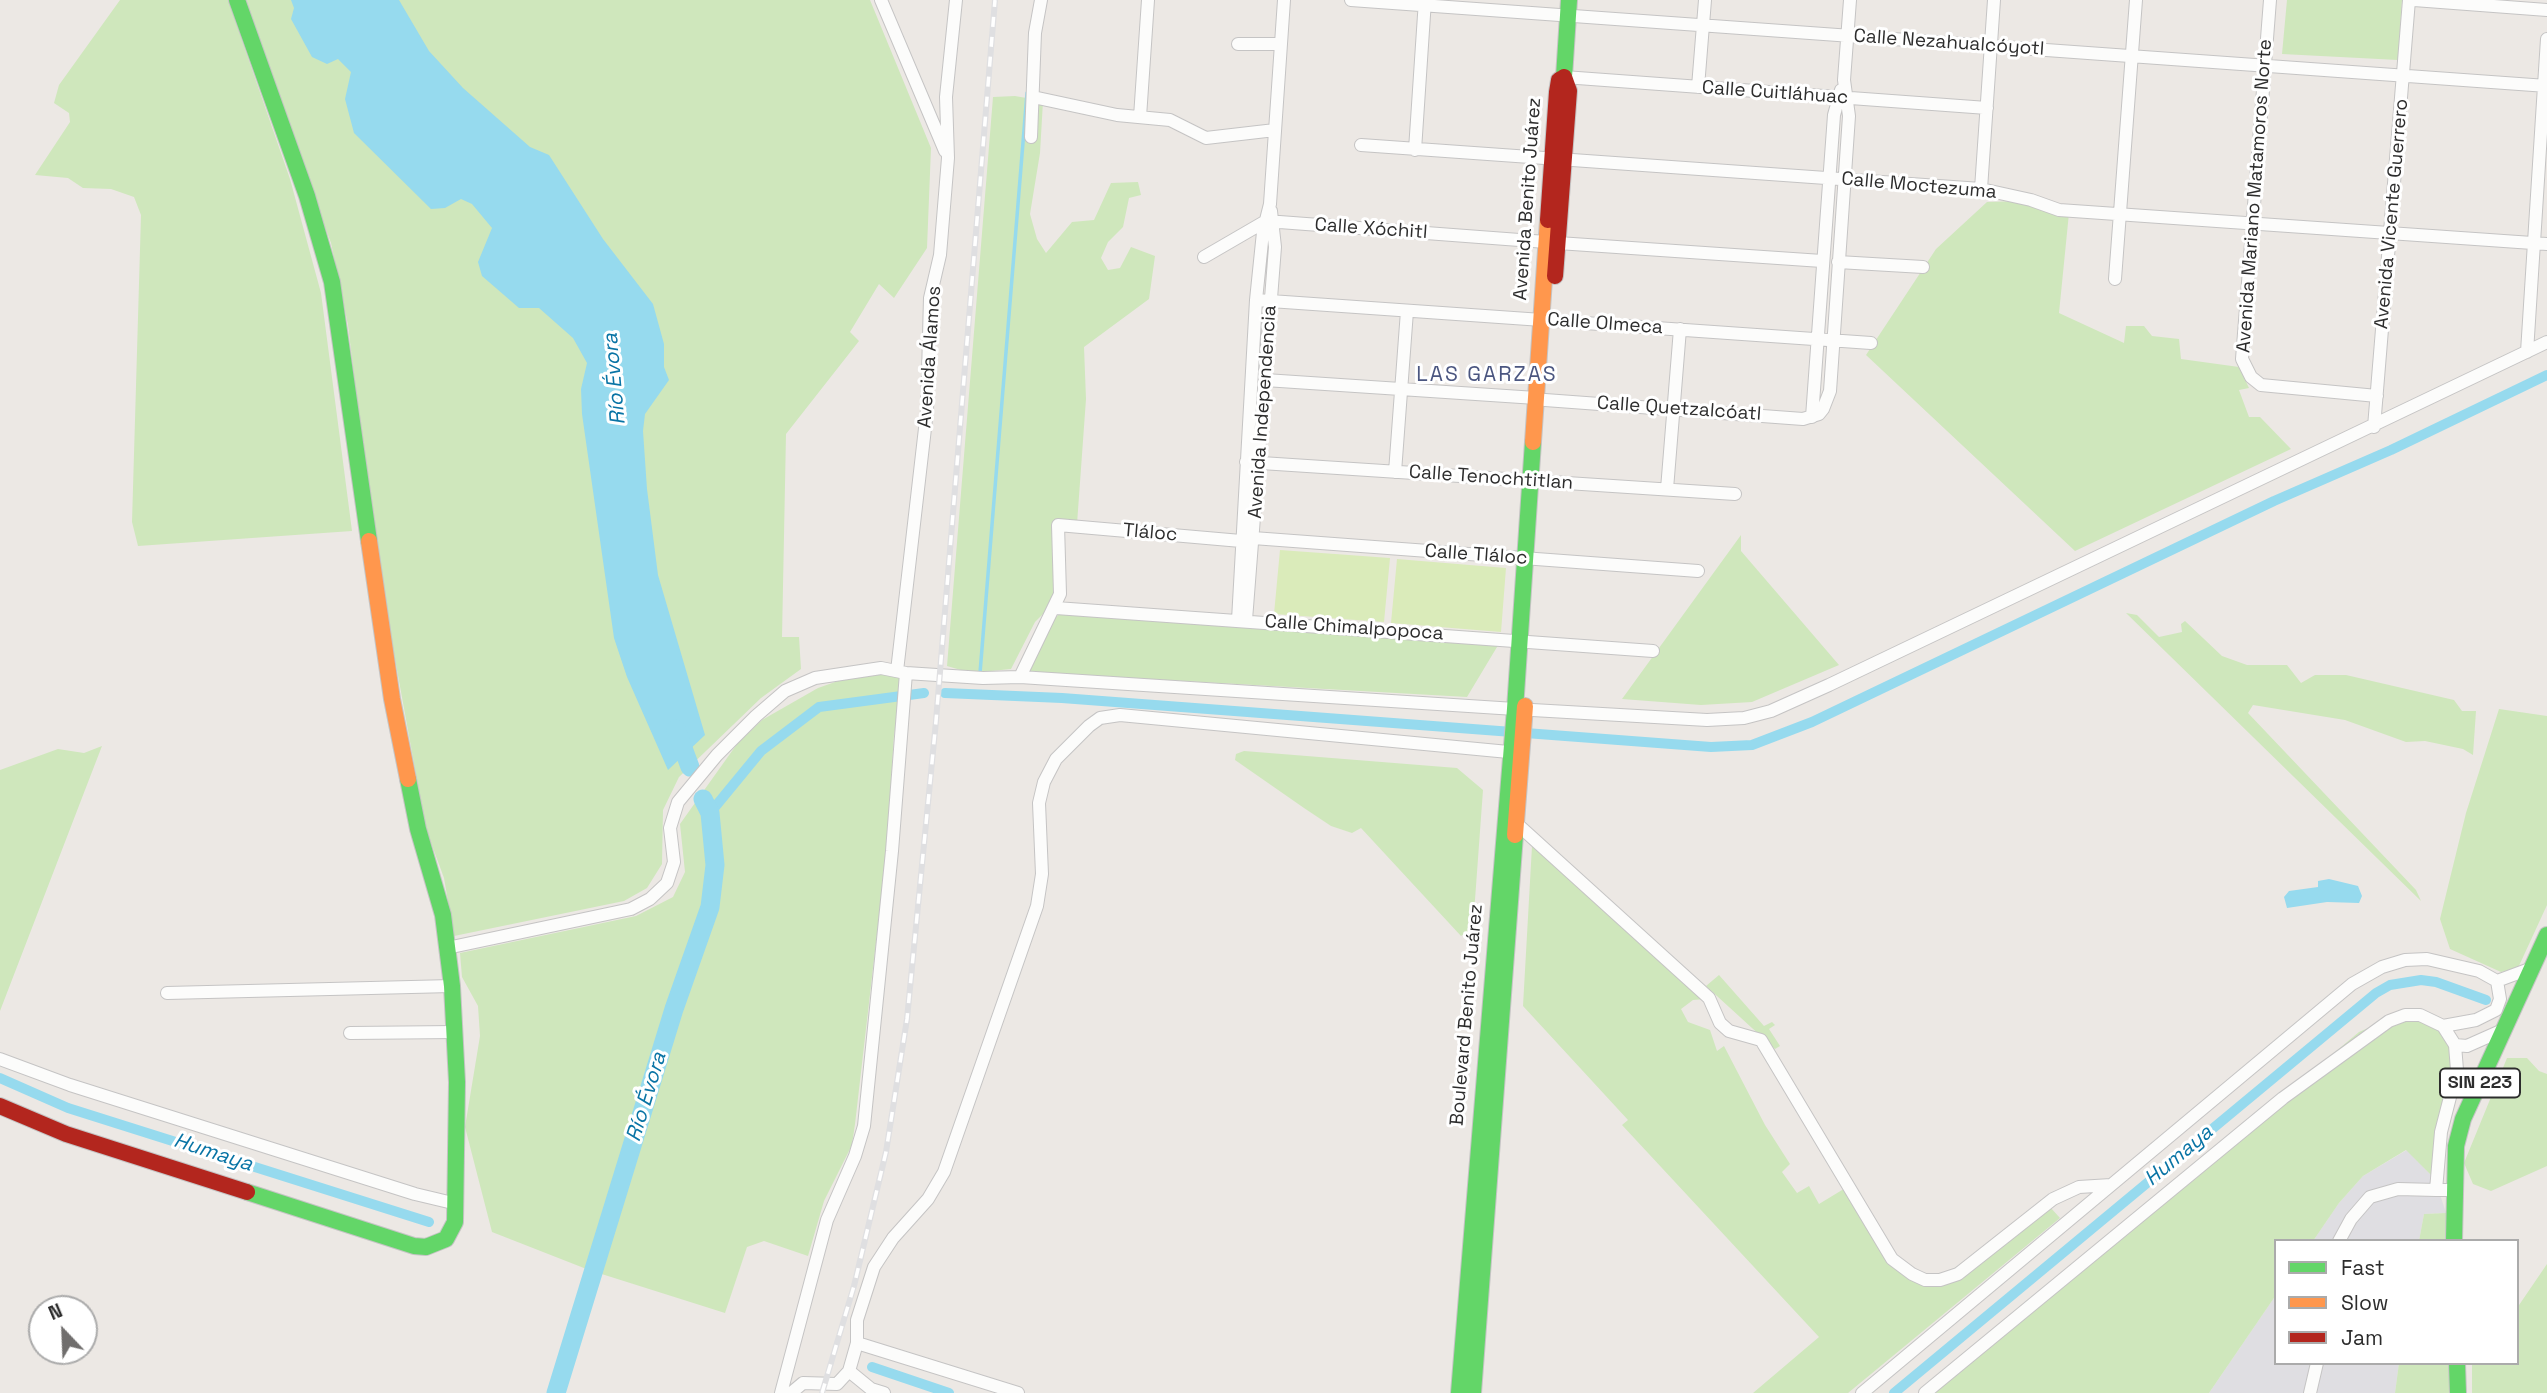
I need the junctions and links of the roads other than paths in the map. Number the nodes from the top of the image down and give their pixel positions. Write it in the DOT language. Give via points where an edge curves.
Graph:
graph roads {
  1 [pos="237,0"];
  2 [pos="881,0"];
  3 [pos="956,0"];
  4 [pos="1041,0"];
  5 [pos="1148,0"];
  6 [pos="1284,0"];
  7 [pos="1351,0"];
  8 [pos="1705,0"];
  9 [pos="1850,0"];
  10 [pos="1994,0"];
  11 [pos="2136,0"];
  12 [pos="2270,0"];
  13 [pos="2412,0"];
  14 [pos="1425,3"];
  15 [pos="1568,8"];
  16 [pos="2547,10"];
  17 [pos="1703,25"];
  18 [pos="1847,36"];
  19 [pos="2547,39"];
  20 [pos="1238,44"];
  21 [pos="1281,44"];
  22 [pos="1991,46"];
  23 [pos="2132,56"];
  24 [pos="2265,66"];
  25 [pos="2403,75"];
  26 [pos="1564,77"];
  27 [pos="2545,86"];
  28 [pos="1698,87"];
  29 [pos="1032,97"];
  30 [pos="1843,98"];
  31 [pos="1987,108"];
  32 [pos="1140,117"];
  33 [pos="1275,130"];
  34 [pos="1031,137"];
  35 [pos="1361,145"];
  36 [pos="1415,150"];
  37 [pos="948,158"];
  38 [pos="1558,159"];
  39 [pos="1829,178"];
  40 [pos="1844,180"];
  41 [pos="1981,189"];
  42 [pos="2119,213"];
  43 [pos="1270,221"];
  44 [pos="2252,223"];
  45 [pos="2390,233"];
  46 [pos="1552,242"];
  47 [pos="2532,243"];
  48 [pos="2547,244"];
  49 [pos="1205,257"];
  50 [pos="1822,261"];
  51 [pos="1838,262"];
  52 [pos="1923,267"];
  53 [pos="2115,279"];
  54 [pos="1256,300"];
  55 [pos="1271,301"];
  56 [pos="1407,311"];
  57 [pos="1546,320"];
  58 [pos="1680,329"];
  59 [pos="1817,339"];
  60 [pos="1832,340"];
  61 [pos="1871,342"];
  62 [pos="2547,342"];
  63 [pos="2527,352"];
  64 [pos="1265,380"];
  65 [pos="1400,389"];
  66 [pos="2377,396"];
  67 [pos="1541,399"];
  68 [pos="1674,408"];
  69 [pos="1812,417"];
  70 [pos="2374,427"];
  71 [pos="1252,463"];
  72 [pos="1395,472"];
  73 [pos="1535,481"];
  74 [pos="1667,489"];
  75 [pos="1735,494"];
  76 [pos="1247,540"];
  77 [pos="1529,559"];
  78 [pos="1698,571"];
  79 [pos="1055,608"];
  80 [pos="1242,620"];
  81 [pos="1523,641"];
  82 [pos="1653,651"];
  83 [pos="902,672"];
  84 [pos="1020,677"];
  85 [pos="1519,713"];
  86 [pos="1516,748"];
  87 [pos="1516,823"];
  88 [pos="2547,935"];
  89 [pos="447,948"];
  90 [pos="2532,968"];
  91 [pos="2497,981"];
  92 [pos="452,986"];
  93 [pos="166,993"];
  94 [pos="2444,1026"];
  95 [pos="2507,1028"];
  96 [pos="456,1032"];
  97 [pos="350,1033"];
  98 [pos="2455,1045"];
  99 [pos="0,1059"];
  100 [pos="0,1106"];
  101 [pos="2110,1185"];
  102 [pos="2436,1190"];
  103 [pos="2453,1190"];
  104 [pos="2053,1199"];
  105 [pos="457,1203"];
  106 [pos="2069,1219"];
  107 [pos="2340,1239"];
  108 [pos="2454,1239"];
  109 [pos="857,1343"];
  110 [pos="2317,1365"];
  111 [pos="2457,1365"];
  112 [pos="849,1371"];
  113 [pos="837,1384"];
  114 [pos="877,1391"];
  115 [pos="781,1393"];
  116 [pos="791,1393"];
  117 [pos="1018,1393"];
  118 [pos="1459,1393"];
  119 [pos="1473,1393"];
  120 [pos="1862,1393"];
  121 [pos="1925,1393"];
  122 [pos="2310,1393"];
  123 [pos="2458,1393"];
  1 -- 89 [label="street" via="307,196 332,282 392,699"];
  2 -- 37 [label="street"];
  3 -- 37 [label="street, Avenida Álamos" via="946,97"];
  4 -- 29 [label="street"];
  5 -- 32 [label="street"];
  6 -- 21 [label="street, Avenida Independencia"];
  7 -- 14 [label="street, Calle Nezahualcóyotl"];
  8 -- 17 [label="street"];
  9 -- 18 [label="street"];
  10 -- 22 [label="street"];
  11 -- 23 [label="street"];
  12 -- 24 [label="street, Avenida Mariano Matamoros Norte"];
  13 -- 16 [label="street"];
  13 -- 25 [label="street, Avenida Vicente Guerrero"];
  14 -- 15 [label="street, Calle Nezahualcóyotl"];
  14 -- 36 [label="street"];
  15 -- 17 [label="street, Calle Nezahualcóyotl"];
  15 -- 26 [label="street, Avenida Benito Juárez"];
  17 -- 18 [label="street, Calle Nezahualcóyotl"];
  17 -- 28 [label="street"];
  18 -- 22 [label="street, Calle Nezahualcóyotl"];
  18 -- 30 [label="street"];
  19 -- 27 [label="street"];
  20 -- 21 [label="street"];
  21 -- 33 [label="street, Avenida Independencia"];
  22 -- 23 [label="street, Calle Nezahualcóyotl"];
  22 -- 31 [label="street"];
  23 -- 24 [label="street, Calle Nezahualcóyotl"];
  23 -- 42 [label="street"];
  24 -- 25 [label="street, Calle Nezahualcóyotl"];
  24 -- 44 [label="street, Avenida Mariano Matamoros Norte"];
  25 -- 27 [label="street, Calle Nezahualcóyotl"];
  25 -- 45 [label="street, Avenida Vicente Guerrero"];
  26 -- 28 [label="street, Calle Cuitláhuac"];
  26 -- 38 [label="street, Avenida Benito Juárez" via="1557,85"];
  27 -- 47 [label="street"];
  28 -- 30 [label="street, Calle Cuitláhuac"];
  29 -- 32 [label="street"];
  29 -- 34 [label="street"];
  30 -- 31 [label="street, Calle Cuitláhuac"];
  30 -- 39 [label="street"];
  30 -- 40 [label="street"];
  31 -- 41 [label="street"];
  32 -- 33 [label="street" via="1170,120 1206,138"];
  33 -- 43 [label="street, Avenida Independencia"];
  35 -- 36 [label="street, Calle Moctezuma"];
  36 -- 38 [label="street, Calle Moctezuma"];
  37 -- 83 [label="street, Avenida Álamos" via="940,255 930,298 927,411"];
  38 -- 39 [label="street, Calle Moctezuma"];
  38 -- 46 [label="street, Avenida Benito Juárez"];
  39 -- 40 [label="street, Calle Moctezuma"];
  39 -- 50 [label="street"];
  40 -- 41 [label="street, Calle Moctezuma"];
  40 -- 51 [label="street"];
  41 -- 42 [label="street, Calle Moctezuma" via="2059,210"];
  42 -- 44 [label="street, Calle Moctezuma"];
  42 -- 53 [label="street"];
  43 -- 46 [label="street, Calle Xóchitl"];
  43 -- 49 [label="street"];
  43 -- 54 [label="street, Avenida Independencia"];
  43 -- 55 [label="street, Avenida Independencia"];
  44 -- 45 [label="street, Calle Moctezuma"];
  44 -- 66 [label="street, Avenida Mariano Matamoros Norte" via="2242,359 2251,377 2261,385"];
  45 -- 47 [label="street, Calle Moctezuma"];
  45 -- 66 [label="street, Avenida Vicente Guerrero"];
  46 -- 50 [label="street, Calle Xóchitl"];
  46 -- 57 [label="street, Avenida Benito Juárez"];
  47 -- 48 [label="street, Calle Moctezuma"];
  47 -- 63 [label="street"];
  50 -- 59 [label="street"];
  51 -- 52 [label="street"];
  51 -- 60 [label="street"];
  54 -- 55 [label="street, Calle Olmeca"];
  54 -- 71 [label="street, Avenida Independencia"];
  55 -- 56 [label="street, Calle Olmeca"];
  55 -- 64 [label="street, Avenida Independencia"];
  56 -- 57 [label="street, Calle Olmeca"];
  56 -- 65 [label="street"];
  57 -- 58 [label="street, Calle Olmeca"];
  57 -- 67 [label="street, Avenida Benito Juárez"];
  58 -- 59 [label="street, Calle Olmeca"];
  58 -- 68 [label="street"];
  59 -- 60 [label="street, Calle Olmeca"];
  59 -- 69 [label="street"];
  60 -- 61 [label="street, Calle Olmeca"];
  60 -- 69 [label="street" via="1828,401"];
  62 -- 63 [label="street"];
  63 -- 70 [label="street"];
  64 -- 65 [label="street, Calle Quetzalcóatl"];
  64 -- 71 [label="street, Avenida Independencia"];
  65 -- 67 [label="street, Calle Quetzalcóatl"];
  65 -- 72 [label="street"];
  66 -- 70 [label="street, Avenida Vicente Guerrero"];
  67 -- 68 [label="street, Calle Quetzalcóatl"];
  67 -- 73 [label="street, Avenida Benito Juárez"];
  68 -- 69 [label="street, Calle Quetzalcóatl"];
  68 -- 74 [label="street"];
  70 -- 85 [label="street" via="1763,713 1707,720"];
  71 -- 72 [label="street, Calle Tenochtitlan"];
  71 -- 76 [label="street, Avenida Independencia"];
  72 -- 73 [label="street, Calle Tenochtitlan"];
  73 -- 74 [label="street, Calle Tenochtitlan"];
  73 -- 77 [label="street, Avenida Benito Juárez"];
  74 -- 75 [label="street, Calle Tenochtitlan"];
  76 -- 77 [label="street, Calle Tláloc"];
  76 -- 79 [label="street, Tláloc" via="1058,525 1062,581"];
  76 -- 80 [label="street, Avenida Independencia"];
  77 -- 78 [label="street, Calle Tláloc"];
  77 -- 81 [label="street, Avenida Benito Juárez"];
  79 -- 80 [label="street, Calle Chimalpopoca"];
  79 -- 84 [label="street"];
  80 -- 81 [label="street, Calle Chimalpopoca"];
  81 -- 82 [label="street, Calle Chimalpopoca"];
  81 -- 85 [label="street, Boulevard Benito Juárez"];
  83 -- 84 [label="street"];
  83 -- 89 [label="street" via="881,668 815,678 785,691 756,716 678,802 670,828 674,862 667,883 650,899 631,909"];
  83 -- 115 [label="street, Avenida Álamos" via="892,850 864,1126 827,1220"];
  84 -- 85 [label="street"];
  85 -- 86 [label="street, Boulevard Benito Juárez"];
  86 -- 87 [label="street, Boulevard Benito Juárez"];
  86 -- 109 [label="street" via="1120,715 1100,718 1089,726 1056,760 1044,782 1039,803 1042,874 1037,906 944,1172 874,1267 857,1320"];
  86 -- 118 [label="street, Boulevard Benito Juárez"];
  87 -- 104 [label="street" via="1709,998 1720,1023 1729,1031 1762,1040 1892,1259 1912,1274 1925,1280 1958,1274"];
  87 -- 119 [label="street, Boulevard Benito Juárez"];
  88 -- 90 [label="street, SIN 223"];
  89 -- 92 [label="street"];
  90 -- 91 [label="street"];
  90 -- 95 [label="street, SIN 223"];
  91 -- 94 [label="street" via="2500,999 2496,1010 2487,1017"];
  91 -- 101 [label="street" via="2479,971 2439,961 2405,960 2382,967 2325,1006"];
  92 -- 93 [label="street"];
  92 -- 96 [label="street"];
  94 -- 98 [label="street"];
  94 -- 121 [label="street" via="2420,1015 2405,1015 2366,1036 2283,1098"];
  95 -- 98 [label="street" via="2475,1045"];
  95 -- 103 [label="street, SIN 223" via="2463,1119"];
  96 -- 97 [label="street"];
  96 -- 105 [label="street"];
  98 -- 102 [label="street" via="2458,1061 2441,1132"];
  99 -- 105 [label="street" via="123,1102 415,1194"];
  100 -- 105 [label="street" via="92,1142 414,1246 426,1247 446,1239 455,1222"];
  101 -- 104 [label="street" via="2079,1187"];
  101 -- 106 [label="street"];
  102 -- 103 [label="street"];
  102 -- 107 [label="street" via="2398,1189 2371,1197"];
  103 -- 108 [label="street, SIN 223"];
  104 -- 106 [label="street"];
  106 -- 120 [label="street"];
  109 -- 112 [label="street"];
  109 -- 117 [label="street"];
  110 -- 122 [label="street"];
  111 -- 123 [label="street"];
  112 -- 113 [label="street"];
  112 -- 114 [label="street"];
  113 -- 114 [label="street"];
  113 -- 116 [label="street" via="803,1383"];
}
